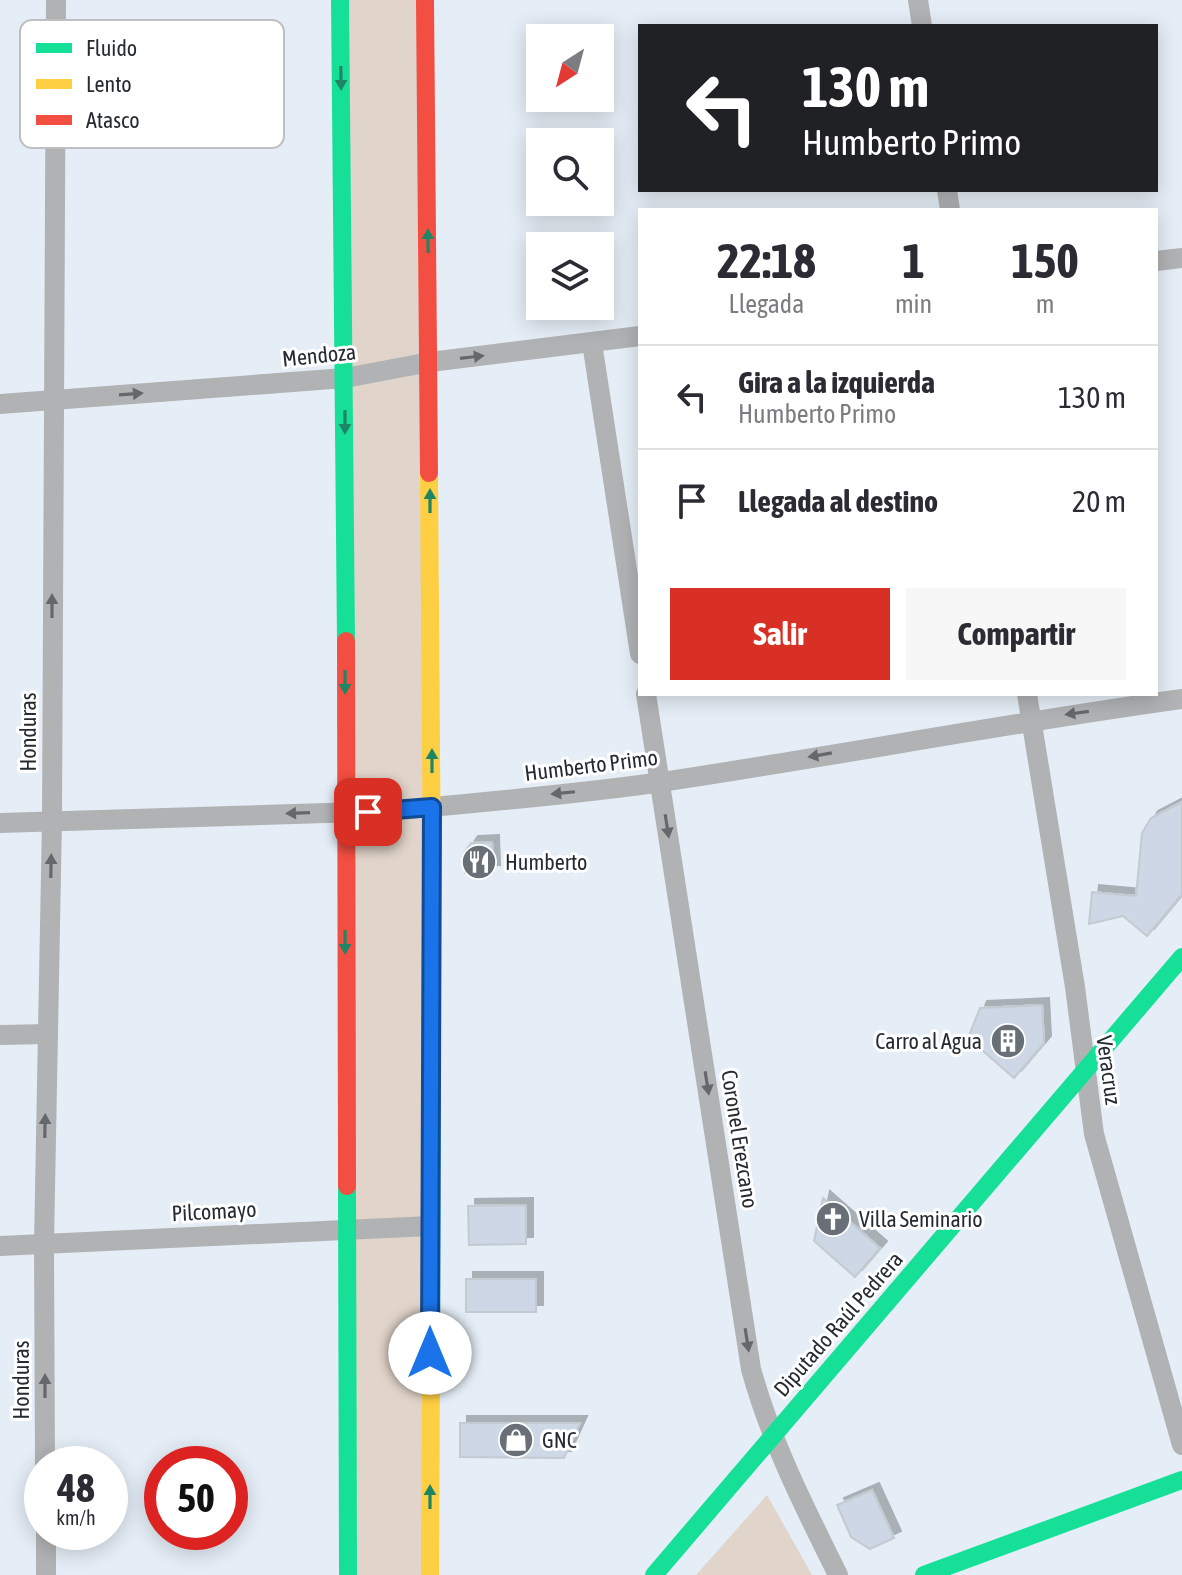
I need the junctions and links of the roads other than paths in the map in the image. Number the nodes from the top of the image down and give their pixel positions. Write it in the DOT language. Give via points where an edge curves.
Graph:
graph roads {
  1 [pos="56,0"];
  2 [pos="340,0"];
  3 [pos="425,0"];
  4 [pos="918,0"];
  5 [pos="56,20"];
  6 [pos="922,24"];
  7 [pos="55,148"];
  8 [pos="1182,258"];
  9 [pos="1158,261"];
  10 [pos="638,336"];
  11 [pos="592,343"];
  12 [pos="430,362"];
  13 [pos="345,378"];
  14 [pos="53,400"];
  15 [pos="0,404"];
  16 [pos="638,641"];
  17 [pos="646,696"];
  18 [pos="1027,696"];
  19 [pos="1182,699"];
  20 [pos="1031,719"];
  21 [pos="660,782"];
  22 [pos="432,807"];
  23 [pos="345,812"];
  24 [pos="52,820"];
  25 [pos="0,823"];
  26 [pos="1182,957"];
  27 [pos="47,1034"];
  28 [pos="0,1035"];
  29 [pos="1084,1073"];
  30 [pos="430,1226"];
  31 [pos="347,1229"];
  32 [pos="44,1244"];
  33 [pos="0,1246"];
  34 [pos="773,1436"];
  35 [pos="1182,1445"];
  36 [pos="45,1446"];
  37 [pos="1182,1480"];
  38 [pos="46,1550"];
  39 [pos="46,1575"];
  40 [pos="348,1575"];
  41 [pos="430,1575"];
  42 [pos="654,1575"];
  43 [pos="838,1575"];
  44 [pos="924,1575"];
  1 -- 5 [label="street, Honduras"];
  2 -- 13 [label="main road, one-way"];
  12 -- 3 [label="main road, one-way"];
  4 -- 6 [label="street"];
  7 -- 14 [label="street, Honduras"];
  8 -- 9 [label="street"];
  10 -- 11 [label="street, Mendoza"];
  12 -- 11 [label="street, Mendoza, one-way"];
  11 -- 16 [label="street"];
  12 -- 13 [label="street, Mendoza"];
  22 -- 12 [label="main road, one-way"];
  14 -- 13 [label="street, Mendoza, one-way"];
  13 -- 23 [label="main road, one-way"];
  14 -- 15 [label="street, Mendoza"];
  24 -- 14 [label="street, Honduras, one-way"];
  17 -- 21 [label="street, Coronel Erezcano"];
  18 -- 20 [label="street, Veracruz"];
  19 -- 20 [label="street, Humberto Primo, one-way"];
  20 -- 21 [label="street, Humberto Primo, one-way"];
  20 -- 29 [label="street, Veracruz"];
  21 -- 22 [label="street, Humberto Primo, one-way"];
  21 -- 34 [label="street, Coronel Erezcano, one-way" via="751,1369"];
  22 -- 23 [label="street, Humberto Primo"];
  22 -- 30 [label="main road"];
  23 -- 24 [label="street, Humberto Primo, one-way"];
  23 -- 31 [label="main road, one-way"];
  24 -- 25 [label="street, Humberto Primo"];
  27 -- 24 [label="street, Honduras, one-way"];
  26 -- 29 [label="main road, Diputado Raúl Pedrera"];
  27 -- 28 [label="street"];
  32 -- 27 [label="street, Honduras, one-way"];
  29 -- 34 [label="main road, Diputado Raúl Pedrera"];
  29 -- 35 [label="street, Veracruz" via="1094,1134"];
  30 -- 31 [label="street, Pilcomayo"];
  41 -- 30 [label="main road, one-way"];
  31 -- 32 [label="street, Pilcomayo"];
  31 -- 40 [label="main road"];
  32 -- 33 [label="street, Pilcomayo"];
  36 -- 32 [label="street, Honduras, one-way"];
  34 -- 42 [label="main road, Diputado Raúl Pedrera"];
  34 -- 43 [label="street, Coronel Erezcano"];
  37 -- 44 [label="main road"];
  38 -- 39 [label="street"];
}
